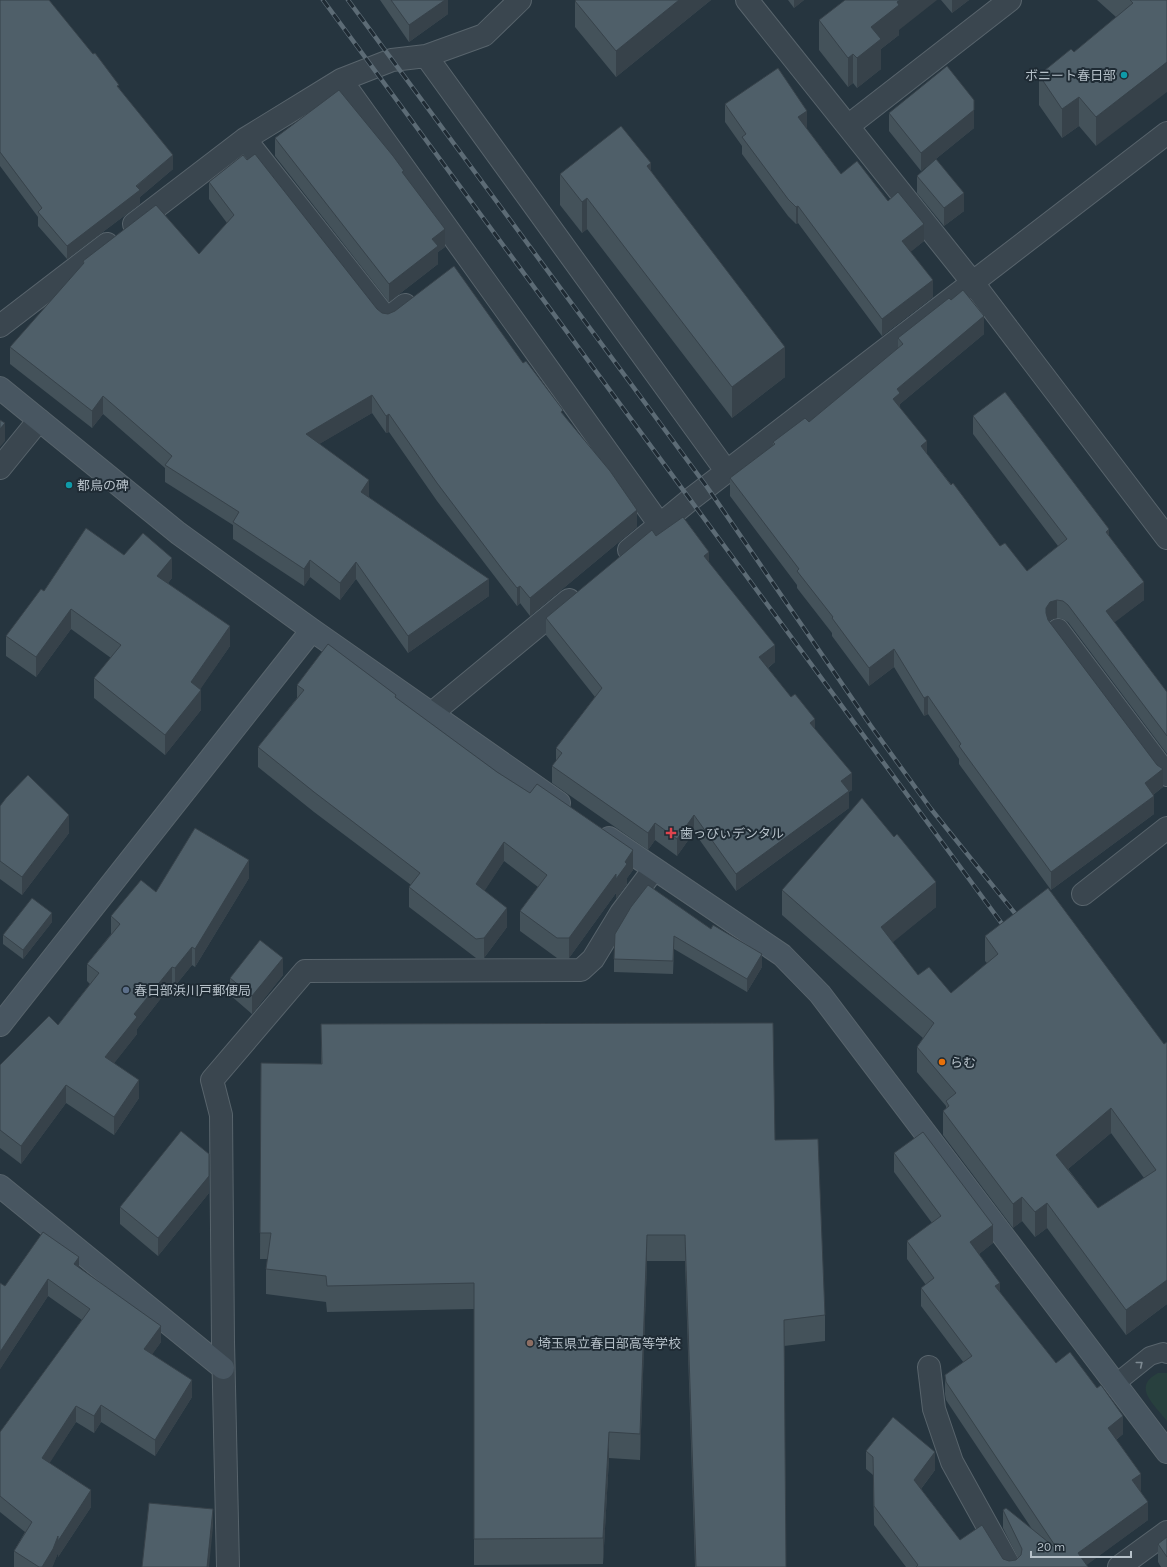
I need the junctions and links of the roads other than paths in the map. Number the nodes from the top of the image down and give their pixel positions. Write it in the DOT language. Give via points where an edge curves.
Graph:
graph roads {
  1 [pos="520,0"];
  2 [pos="747,0"];
  3 [pos="1010,0"];
  4 [pos="426,56"];
  5 [pos="341,80"];
  6 [pos="848,126"];
  7 [pos="1167,133"];
  8 [pos="245,139"];
  9 [pos="468,257"];
  10 [pos="450,271"];
  11 [pos="973,283"];
  12 [pos="418,295"];
  13 [pos="0,326"];
  14 [pos="0,388"];
  15 [pos="39,420"];
  16 [pos="0,468"];
  17 [pos="728,472"];
  18 [pos="660,525"];
  19 [pos="1167,538"];
  20 [pos="612,565"];
  21 [pos="582,589"];
  22 [pos="312,630"];
  23 [pos="1058,630"];
  24 [pos="431,714"];
  25 [pos="1167,775"];
  26 [pos="1167,828"];
  27 [pos="654,870"];
  28 [pos="1083,894"];
  29 [pos="0,1025"];
  30 [pos="0,1186"];
  31 [pos="1167,1354"];
  32 [pos="929,1367"];
  33 [pos="223,1368"];
  34 [pos="1115,1384"];
  35 [pos="1167,1452"];
  36 [pos="1167,1532"];
  37 [pos="228,1567"];
  38 [pos="1010,1567"];
  39 [pos="1119,1567"];
  1 -- 4 [label="street" via="484,35"];
  2 -- 6 [label="street"];
  3 -- 6 [label="street"];
  4 -- 5 [label="street" via="392,60"];
  4 -- 17 [label="street"];
  5 -- 8 [label="street"];
  5 -- 9 [label="street"];
  6 -- 11 [label="street"];
  7 -- 11 [label="street"];
  8 -- 12 [label="street" via="387,319"];
  8 -- 13 [label="street"];
  9 -- 10 [label="street"];
  9 -- 18 [label="street"];
  11 -- 17 [label="street"];
  11 -- 19 [label="street"];
  14 -- 15 [label="street"];
  15 -- 16 [label="street"];
  15 -- 22 [label="street" via="178,533"];
  17 -- 18 [label="street"];
  18 -- 20 [label="street"];
  21 -- 24 [label="street"];
  22 -- 24 [label="street"];
  22 -- 29 [label="street"];
  23 -- 25 [label="street"];
  24 -- 27 [label="street"];
  26 -- 28 [label="street"];
  27 -- 33 [label="street" via="621,913 593,959 581,970 304,971 270,1010 212,1080 222,1114"];
  27 -- 34 [label="street" via="782,955 820,994"];
  30 -- 33 [label="street"];
  34 -- 31 [label="lane, one-way" via="1150,1356 1163,1352"];
  32 -- 38 [label="street" via="934,1409 952,1462"];
  33 -- 37 [label="street"];
  34 -- 35 [label="street"];
  36 -- 39 [label="street"];
}
